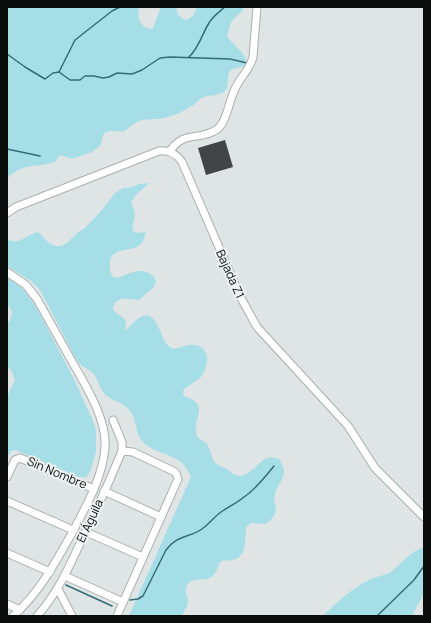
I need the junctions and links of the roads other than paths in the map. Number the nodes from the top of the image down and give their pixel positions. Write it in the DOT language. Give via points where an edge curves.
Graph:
graph roads {
  1 [pos="257,7"];
  2 [pos="170,151"];
  3 [pos="7,213"];
  4 [pos="7,272"];
  5 [pos="113,420"];
  6 [pos="122,451"];
  7 [pos="7,477"];
  8 [pos="94,490"];
  9 [pos="104,491"];
  10 [pos="7,501"];
  11 [pos="162,517"];
  12 [pos="424,517"];
  13 [pos="73,530"];
  14 [pos="86,532"];
  15 [pos="7,553"];
  16 [pos="143,557"];
  17 [pos="50,572"];
  18 [pos="65,576"];
  19 [pos="58,589"];
  20 [pos="123,602"];
  21 [pos="7,604"];
  22 [pos="20,610"];
  23 [pos="13,616"];
  24 [pos="37,616"];
  25 [pos="72,616"];
  26 [pos="117,616"];
  1 -- 2 [label="street" via="252,63 235,88 221,126 215,131 182,139 174,144"];
  2 -- 3 [label="street" via="159,152 16,207"];
  2 -- 12 [label="street, Bajada Z1" via="182,162 241,298 257,327 348,426 375,468"];
  4 -- 8 [label="street" via="32,291 98,413 106,447"];
  5 -- 6 [label="street" via="122,442"];
  6 -- 9 [label="street, El Águila"];
  6 -- 11 [label="street" via="133,452 177,475 177,482"];
  7 -- 8 [label="street, Sin Nombre" via="15,460 20,458"];
  8 -- 13 [label="street, El Águila"];
  9 -- 11 [label="street"];
  9 -- 14 [label="street, El Águila"];
  10 -- 13 [label="street"];
  11 -- 16 [label="street"];
  13 -- 17 [label="street, El Águila"];
  14 -- 16 [label="street"];
  14 -- 18 [label="street, El Águila"];
  15 -- 17 [label="street"];
  16 -- 20 [label="street"];
  17 -- 22 [label="street, El Águila"];
  18 -- 19 [label="street, El Águila"];
  18 -- 20 [label="street"];
  19 -- 24 [label="street, El Águila"];
  19 -- 25 [label="street"];
  20 -- 26 [label="street"];
  21 -- 22 [label="street"];
  22 -- 23 [label="street, El Águila"];
}
